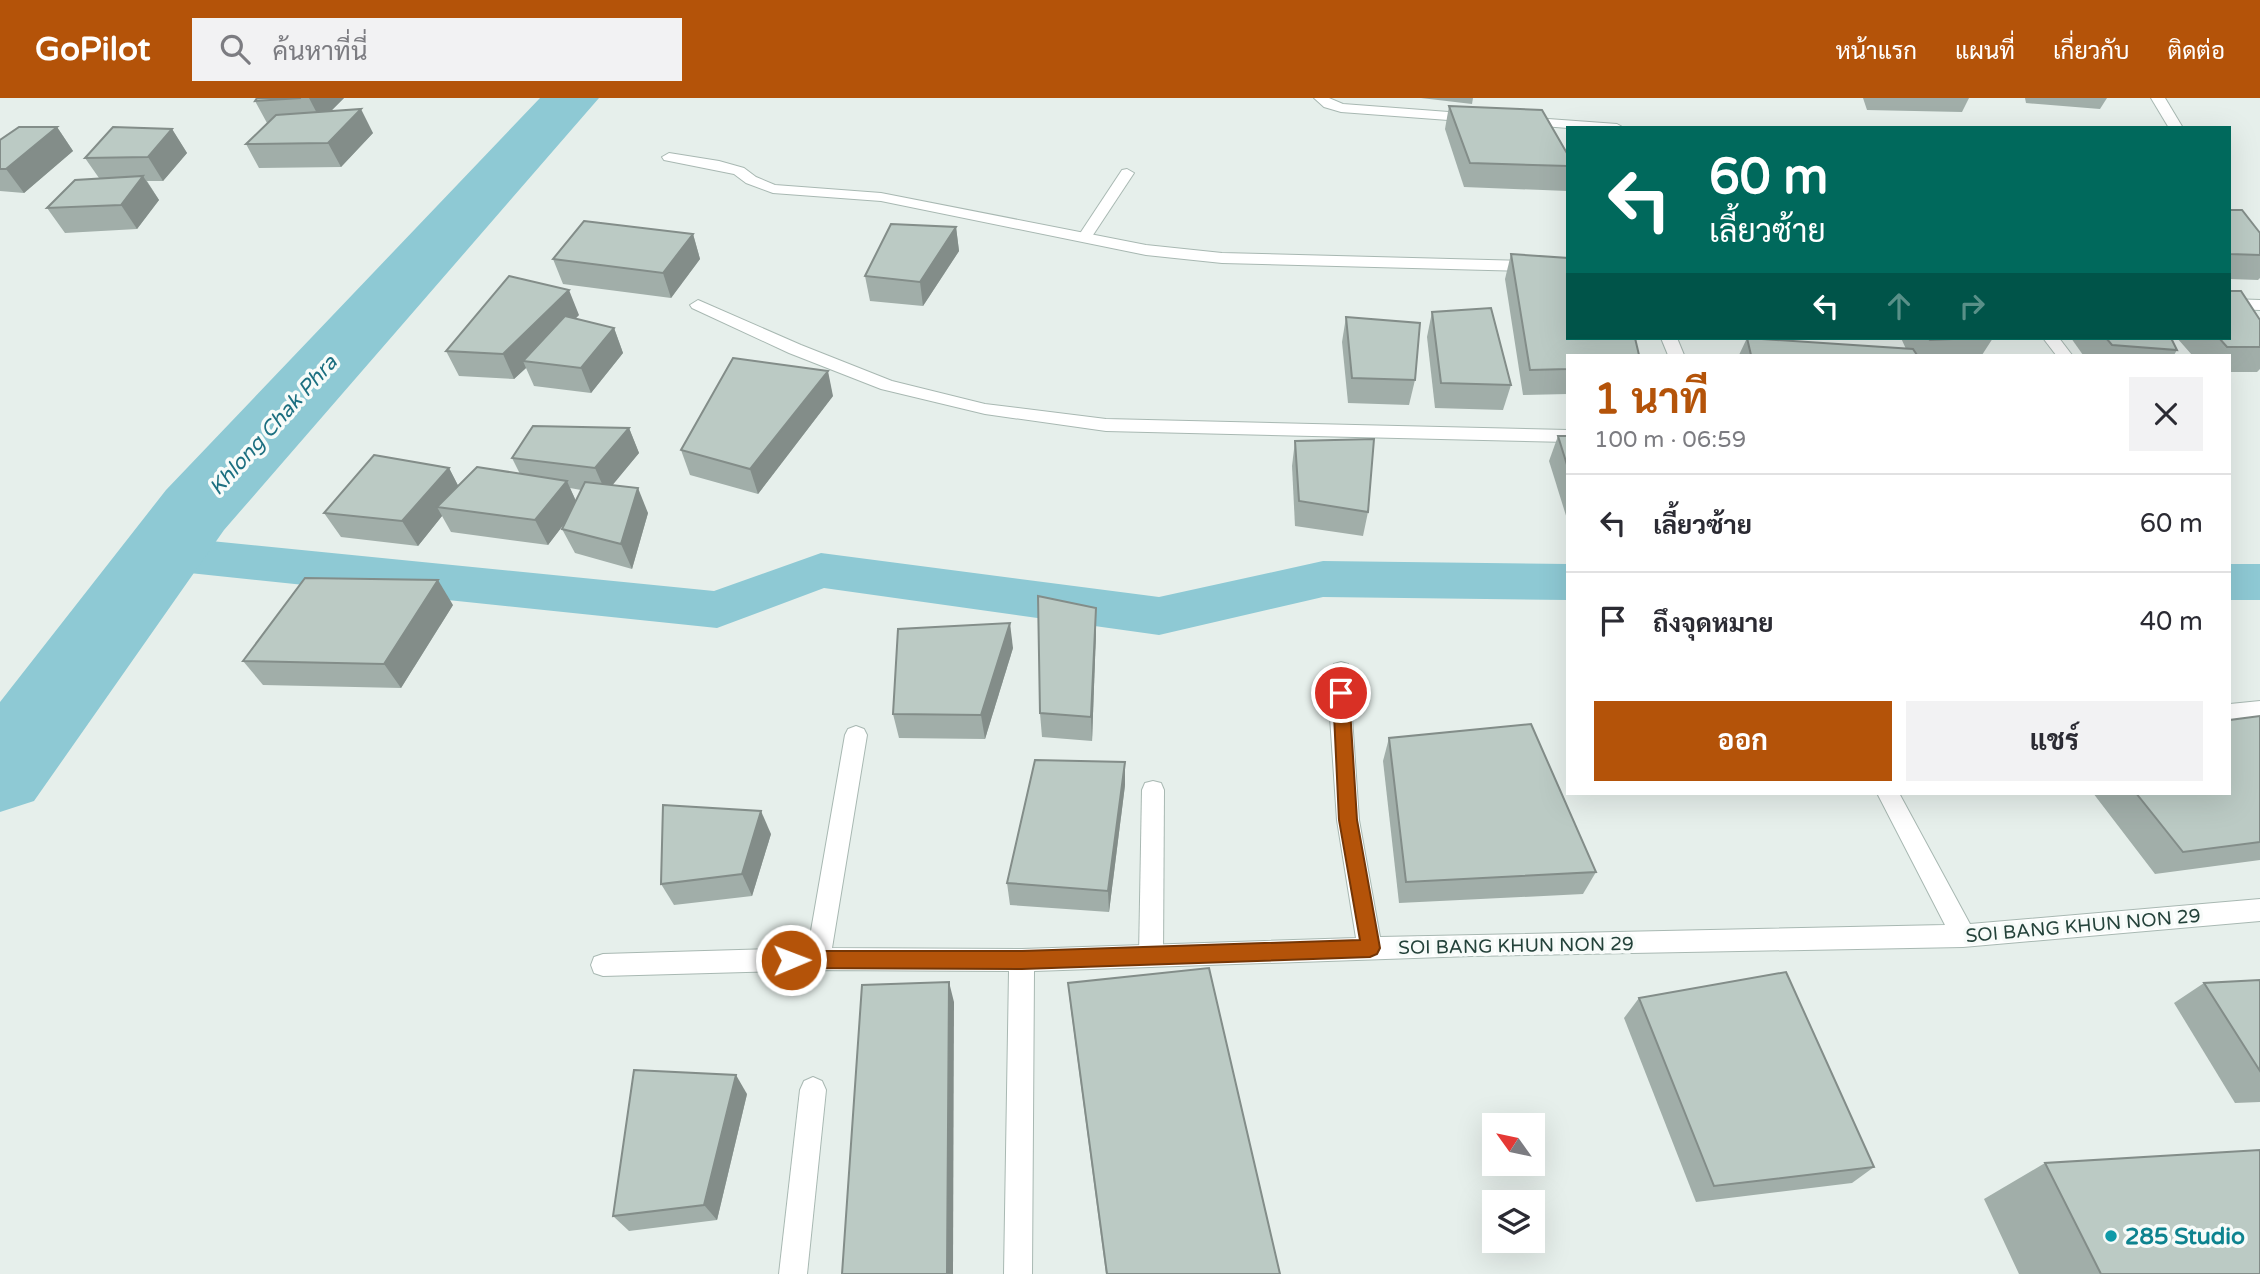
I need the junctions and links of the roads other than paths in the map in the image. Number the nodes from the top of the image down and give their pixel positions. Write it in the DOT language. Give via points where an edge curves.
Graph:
graph roads {
  1 [pos="1321,98"];
  2 [pos="2158,98"];
  3 [pos="1591,126"];
  4 [pos="2175,126"];
  5 [pos="669,157"];
  6 [pos="1127,173"];
  7 [pos="1084,238"];
  8 [pos="1566,267"];
  9 [pos="2231,304"];
  10 [pos="698,305"];
  11 [pos="2260,305"];
  12 [pos="2053,340"];
  13 [pos="2063,354"];
  14 [pos="1566,436"];
  15 [pos="1341,670"];
  16 [pos="2260,709"];
  17 [pos="2231,712"];
  18 [pos="856,735"];
  19 [pos="1153,790"];
  20 [pos="1889,795"];
  21 [pos="2260,910"];
  22 [pos="1963,936"];
  23 [pos="1370,948"];
  24 [pos="1151,956"];
  25 [pos="818,959"];
  26 [pos="1022,960"];
  27 [pos="603,965"];
  28 [pos="813,1090"];
  29 [pos="793,1274"];
  30 [pos="1018,1274"];
  1 -- 3 [label="street" via="1341,108"];
  2 -- 4 [label="street"];
  5 -- 7 [label="street" via="739,170 774,189 881,197"];
  6 -- 7 [label="street"];
  7 -- 8 [label="street" via="1222,258"];
  9 -- 11 [label="street"];
  10 -- 14 [label="street" via="887,385 985,409 1106,425"];
  12 -- 13 [label="street"];
  15 -- 23 [label="street" via="1348,820"];
  16 -- 17 [label="street"];
  18 -- 25 [label="street"];
  19 -- 24 [label="street"];
  20 -- 22 [label="street"];
  21 -- 22 [label="street, SOI BANG KHUN NON 29"];
  22 -- 23 [label="street, SOI BANG KHUN NON 29"];
  23 -- 24 [label="street, SOI BANG KHUN NON 29"];
  24 -- 26 [label="street, SOI BANG KHUN NON 29"];
  25 -- 26 [label="street, SOI BANG KHUN NON 29"];
  25 -- 27 [label="street, SOI BANG KHUN NON 29"];
  26 -- 30 [label="street"];
  28 -- 29 [label="street"];
}
